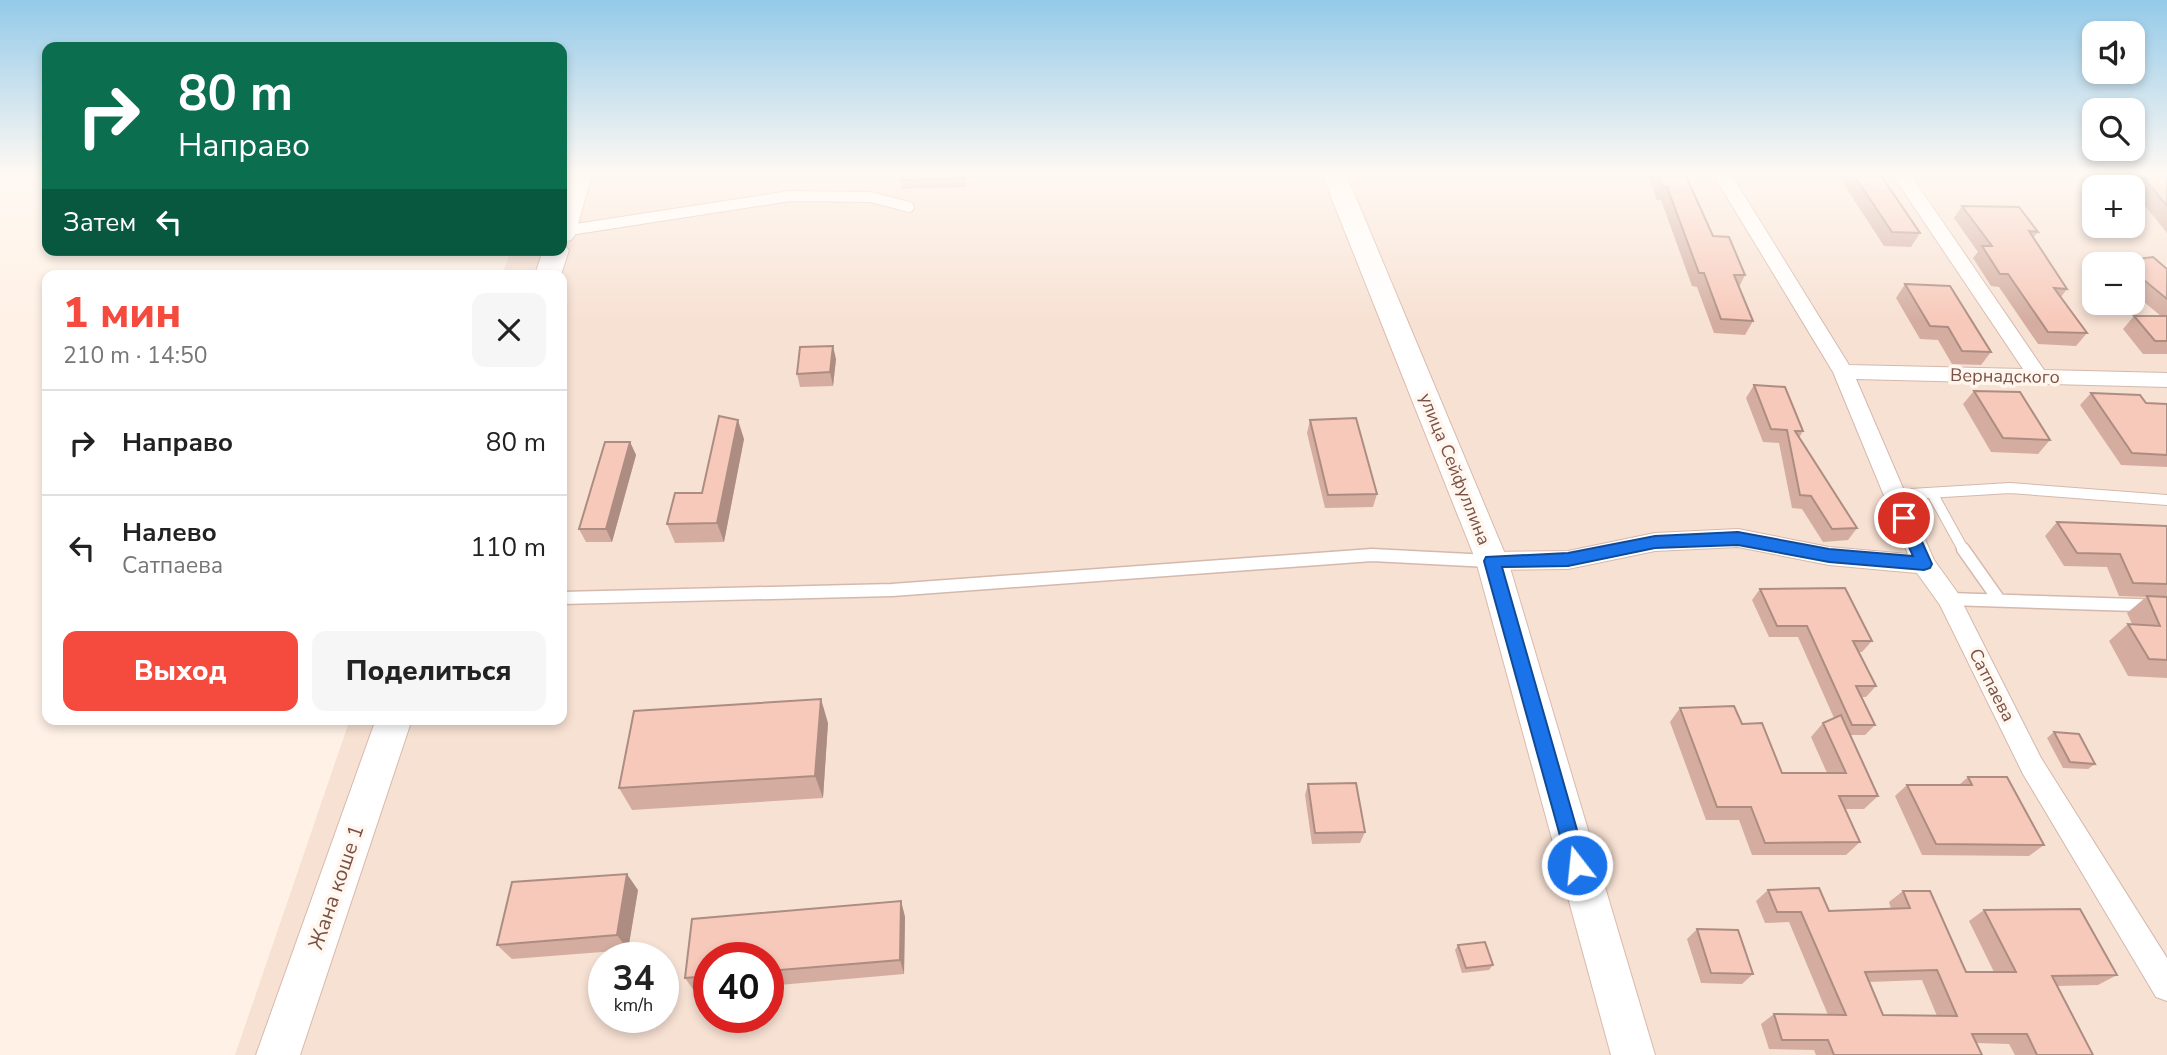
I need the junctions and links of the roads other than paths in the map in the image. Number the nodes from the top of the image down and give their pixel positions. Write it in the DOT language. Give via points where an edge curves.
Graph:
graph roads {
  1 [pos="644,223"];
  2 [pos="1354,223"];
  3 [pos="1752,223"];
  4 [pos="1934,223"];
  5 [pos="567,238"];
  6 [pos="1843,372"];
  7 [pos="2038,376"];
  8 [pos="2167,380"];
  9 [pos="1932,493"];
  10 [pos="1894,495"];
  11 [pos="2167,500"];
  12 [pos="1492,561"];
  13 [pos="1924,564"];
  14 [pos="567,598"];
  15 [pos="1949,599"];
  16 [pos="1999,600"];
  17 [pos="2167,606"];
  18 [pos="392,725"];
  19 [pos="2167,986"];
  20 [pos="278,1055"];
  21 [pos="1633,1055"];
  1 -- 5 [label="lane"];
  2 -- 12 [label="street, улица Сейфуллина"];
  3 -- 6 [label="street, Сатпаева"];
  4 -- 7 [label="street"];
  6 -- 7 [label="street, Вернадского"];
  6 -- 10 [label="street, Сатпаева"];
  7 -- 8 [label="street, Вернадского"];
  9 -- 10 [label="lane"];
  9 -- 11 [label="lane" via="2010,488"];
  9 -- 16 [label="lane"];
  10 -- 13 [label="street, Сатпаева"];
  12 -- 13 [label="street" via="1568,559 1655,542 1738,538 1829,556"];
  12 -- 14 [label="lane" via="1372,555 892,590"];
  12 -- 21 [label="street, улица Сейфуллина"];
  13 -- 15 [label="street, Сатпаева"];
  15 -- 16 [label="lane"];
  15 -- 19 [label="street, Сатпаева" via="2032,766"];
  16 -- 17 [label="lane"];
  18 -- 20 [label="street, Жана коше 1"];
}
